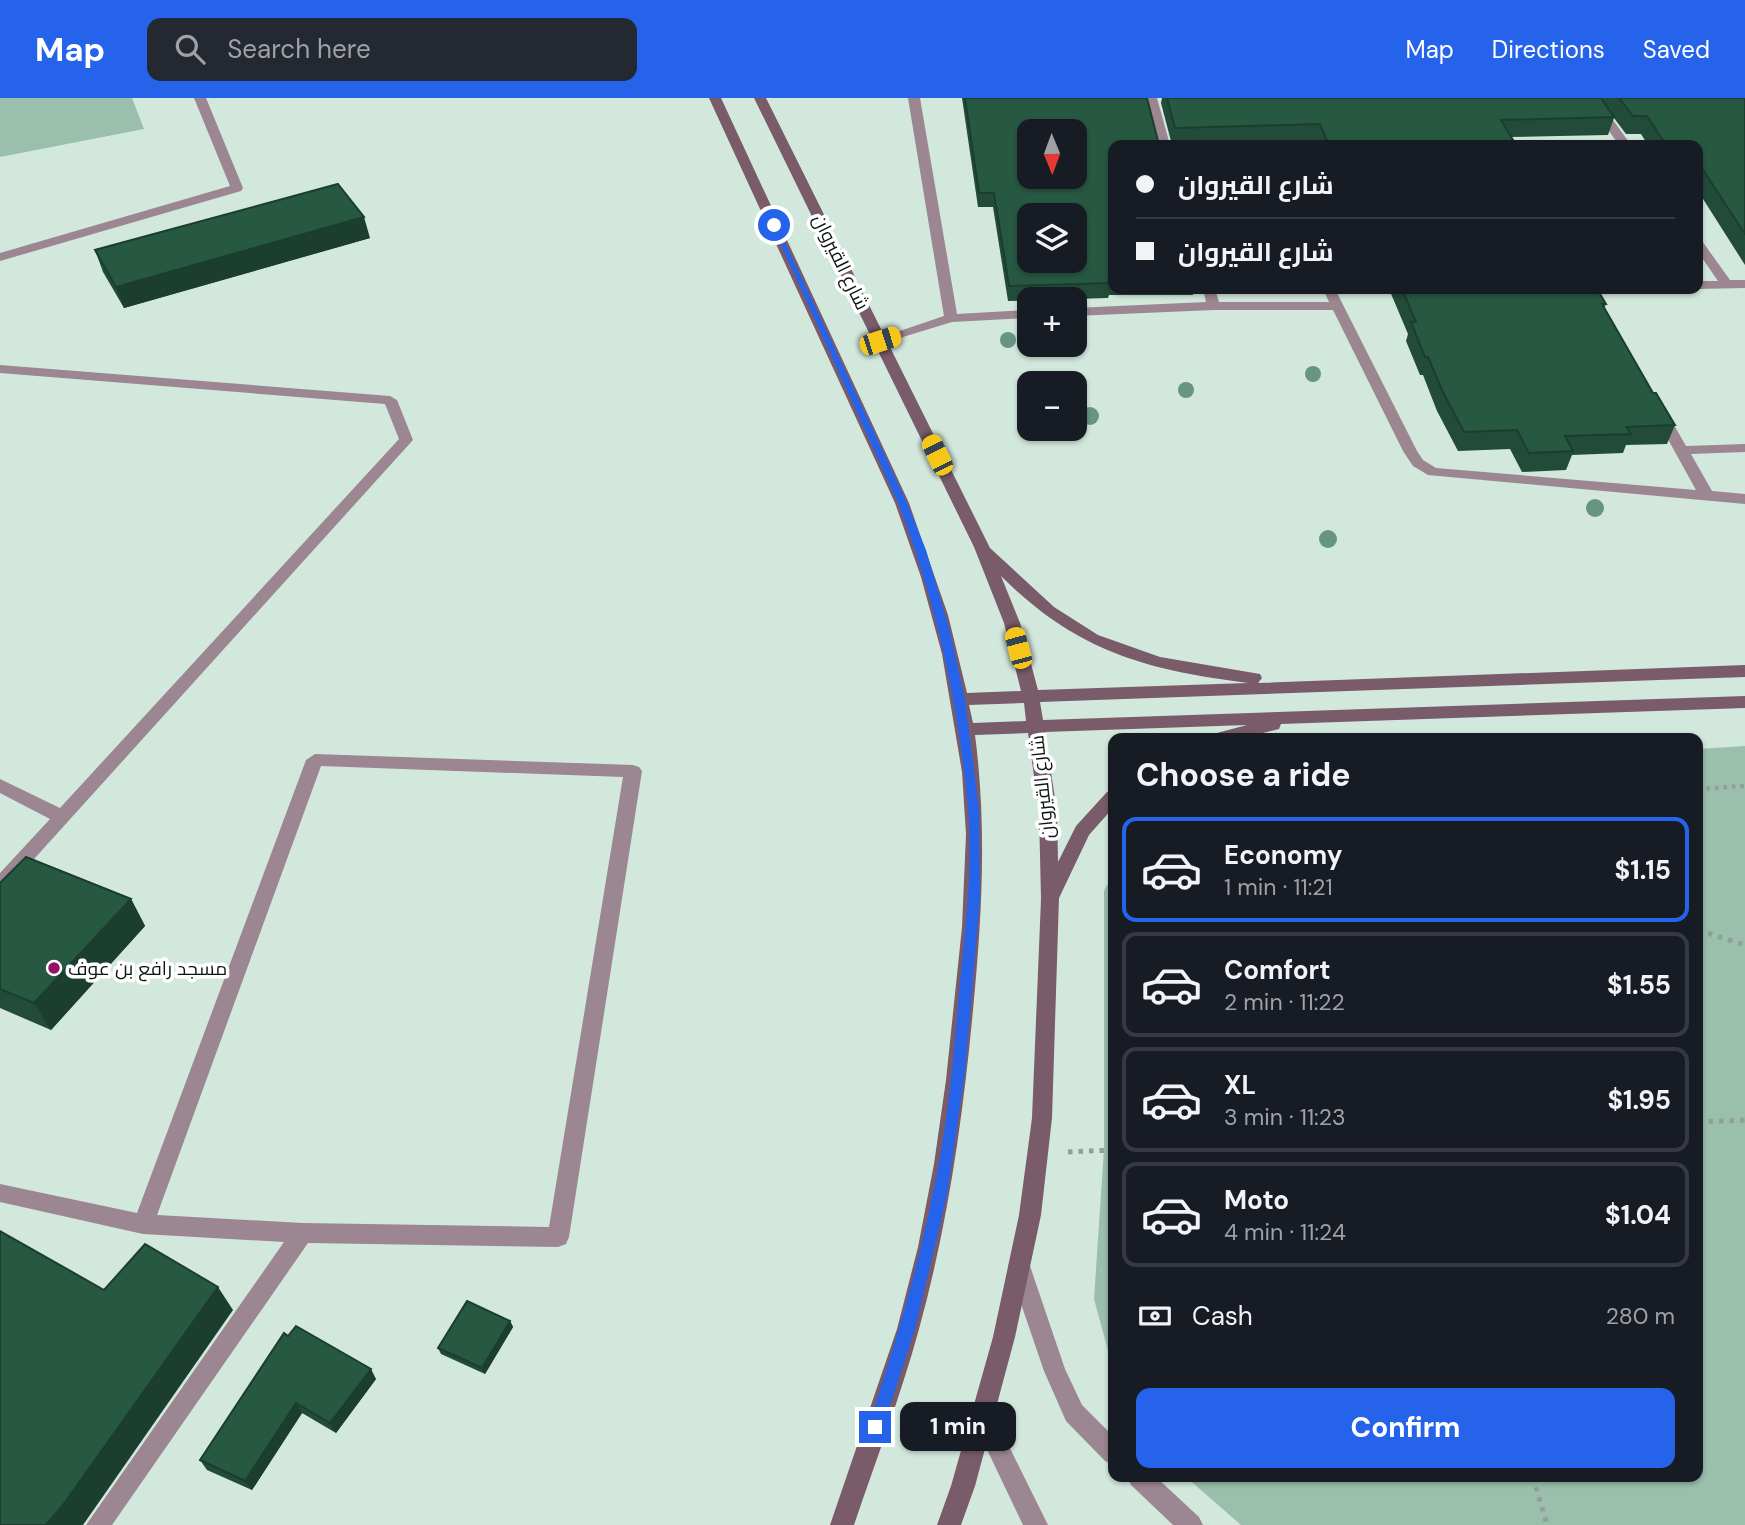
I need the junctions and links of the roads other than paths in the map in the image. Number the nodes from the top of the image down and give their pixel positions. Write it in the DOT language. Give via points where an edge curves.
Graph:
graph roads {
  1 [pos="200,98"];
  2 [pos="715,98"];
  3 [pos="760,98"];
  4 [pos="914,98"];
  5 [pos="1151,98"];
  6 [pos="1591,98"];
  7 [pos="1163,140"];
  8 [pos="1621,140"];
  9 [pos="1703,251"];
  10 [pos="0,257"];
  11 [pos="1745,284"];
  12 [pos="1703,285"];
  13 [pos="1727,285"];
  14 [pos="1210,294"];
  15 [pos="1331,294"];
  16 [pos="1214,306"];
  17 [pos="1336,306"];
  18 [pos="1087,311"];
  19 [pos="1017,315"];
  20 [pos="951,318"];
  21 [pos="880,341"];
  22 [pos="0,369"];
  23 [pos="1655,404"];
  24 [pos="1745,448"];
  25 [pos="1682,450"];
  26 [pos="1707,496"];
  27 [pos="1745,499"];
  28 [pos="982,547"];
  29 [pos="1745,671"];
  30 [pos="1310,684"];
  31 [pos="1031,696"];
  32 [pos="960,699"];
  33 [pos="1745,702"];
  34 [pos="1324,714"];
  35 [pos="1035,726"];
  36 [pos="965,729"];
  37 [pos="1241,733"];
  38 [pos="0,785"];
  39 [pos="1108,802"];
  40 [pos="64,818"];
  41 [pos="0,884"];
  42 [pos="1050,899"];
  43 [pos="0,1193"];
  44 [pos="143,1224"];
  45 [pos="303,1233"];
  46 [pos="1019,1266"];
  47 [pos="982,1416"];
  48 [pos="1108,1449"];
  49 [pos="1144,1482"];
  50 [pos="98,1525"];
  51 [pos="842,1525"];
  52 [pos="948,1525"];
  53 [pos="1036,1525"];
  54 [pos="1191,1525"];
  1 -- 10 [label="street" via="239,192"];
  2 -- 32 [label="main road" via="902,503 932,589"];
  3 -- 21 [label="main road, شارع القيروان"];
  4 -- 20 [label="street"];
  5 -- 7 [label="street"];
  6 -- 8 [label="street"];
  9 -- 13 [label="street"];
  11 -- 13 [label="street"];
  12 -- 13 [label="street"];
  14 -- 16 [label="street"];
  15 -- 17 [label="street"];
  16 -- 17 [label="street"];
  16 -- 18 [label="street"];
  17 -- 26 [label="street" via="1410,452 1433,472"];
  19 -- 20 [label="street"];
  20 -- 21 [label="street"];
  21 -- 28 [label="main road, شارع القيروان"];
  22 -- 40 [label="street" via="390,400 406,440"];
  23 -- 25 [label="street"];
  24 -- 25 [label="street"];
  25 -- 26 [label="street"];
  26 -- 27 [label="street"];
  28 -- 30 [label="main road" via="1030,596 1073,628 1135,656 1211,673"];
  28 -- 31 [label="main road, شارع القيروان" via="1012,623"];
  29 -- 30 [label="main road"];
  30 -- 31 [label="main road"];
  31 -- 32 [label="main road"];
  31 -- 35 [label="main road, شارع القيروان"];
  32 -- 36 [label="main road"];
  33 -- 34 [label="main road"];
  34 -- 35 [label="main road"];
  34 -- 37 [label="main road"];
  35 -- 36 [label="main road"];
  35 -- 42 [label="main road, شارع القيروان" via="1048,812"];
  36 -- 51 [label="main road" via="974,810 974,898 958,1072 940,1195 908,1329"];
  38 -- 40 [label="street"];
  39 -- 42 [label="main road" via="1082,831"];
  40 -- 41 [label="street"];
  42 -- 46 [label="main road, شارع القيروان" via="1038,1154"];
  43 -- 44 [label="street"];
  44 -- 45 [label="street"];
  44 -- 45 [label="street" via="315,760 634,771 558,1237"];
  45 -- 50 [label="street"];
  46 -- 47 [label="main road, شارع القيروان"];
  46 -- 48 [label="street" via="1074,1413"];
  47 -- 52 [label="main road, شارع القيروان"];
  47 -- 53 [label="street"];
  49 -- 54 [label="street"];
}
